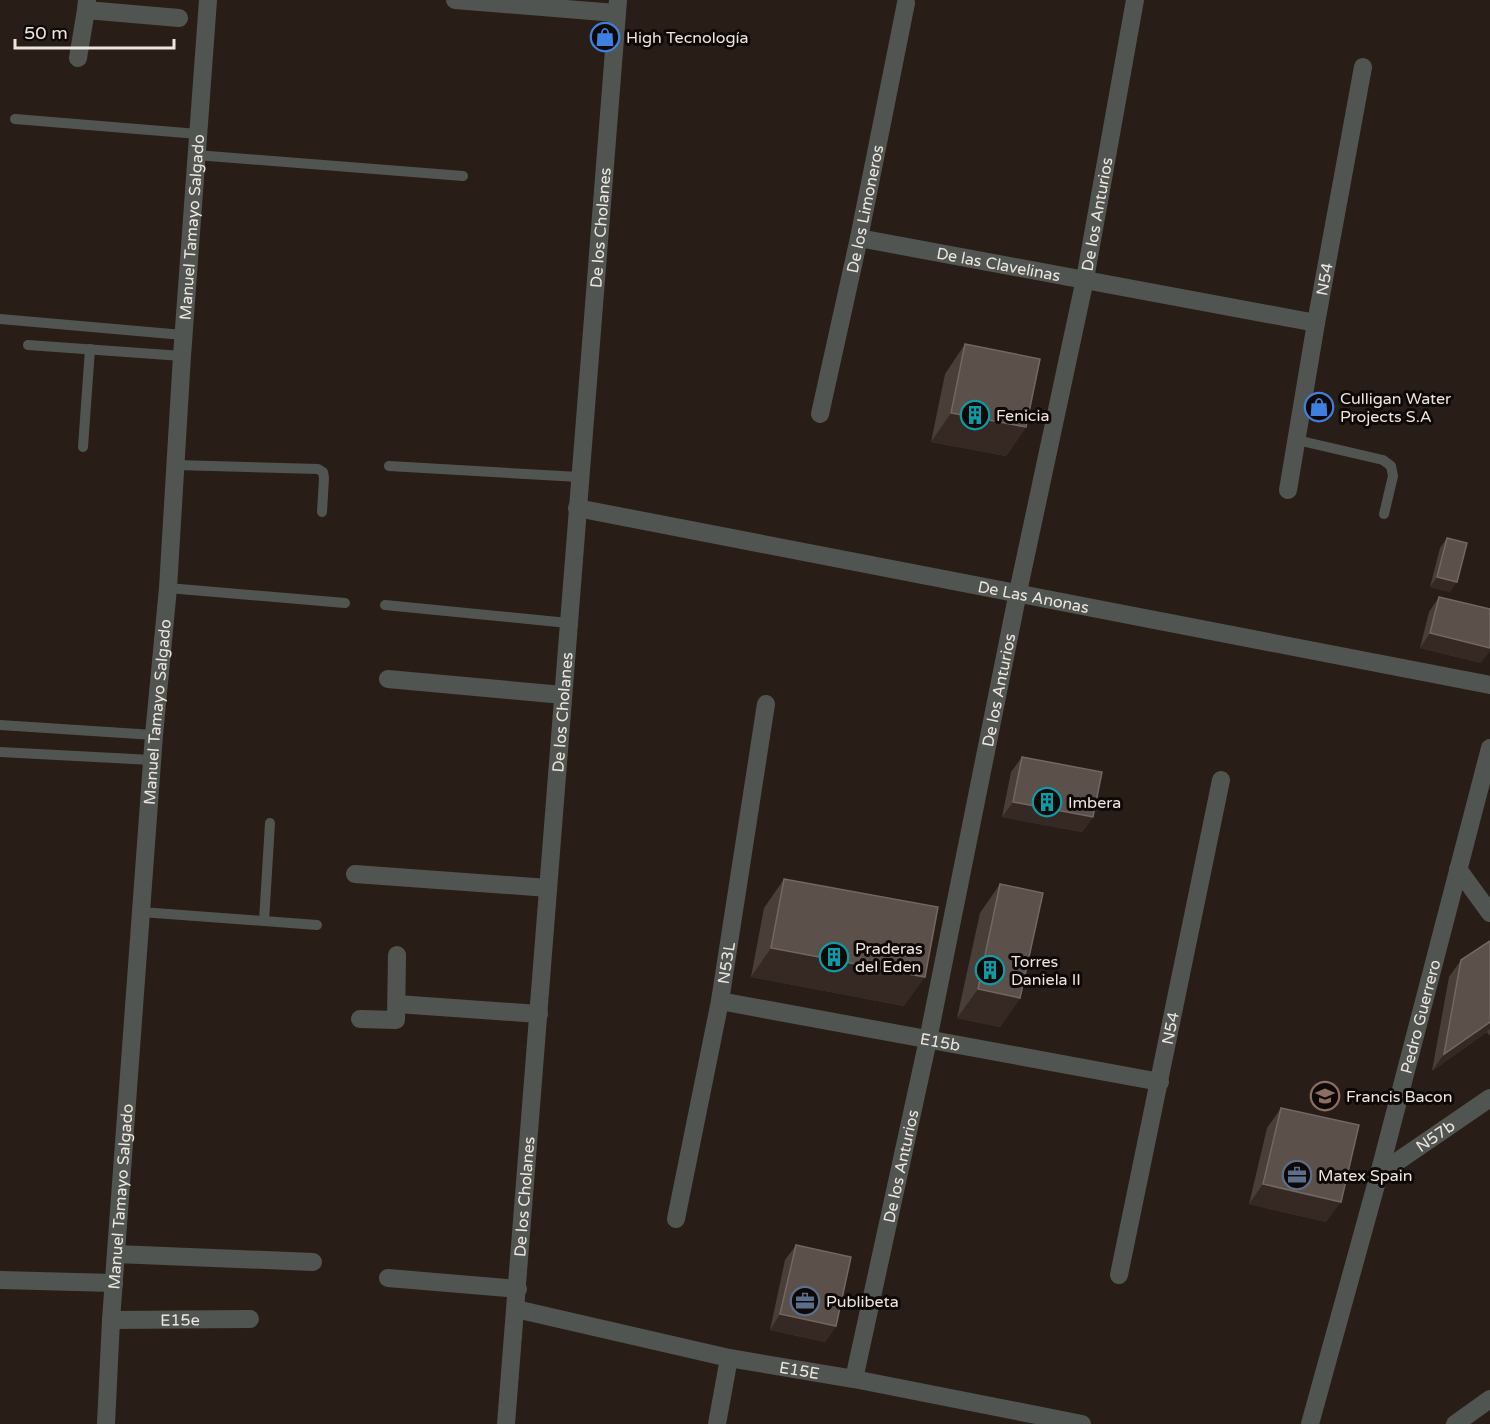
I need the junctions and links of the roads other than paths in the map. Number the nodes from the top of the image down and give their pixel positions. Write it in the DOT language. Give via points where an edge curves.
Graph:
graph roads {
  1 [pos="208,0"];
  2 [pos="455,0"];
  3 [pos="1135,0"];
  4 [pos="906,3"];
  5 [pos="86,5"];
  6 [pos="617,6"];
  7 [pos="179,18"];
  8 [pos="78,58"];
  9 [pos="1363,67"];
  10 [pos="15,119"];
  11 [pos="198,134"];
  12 [pos="196,154"];
  13 [pos="463,176"];
  14 [pos="859,238"];
  15 [pos="1085,279"];
  16 [pos="0,319"];
  17 [pos="1316,323"];
  18 [pos="183,335"];
  19 [pos="28,345"];
  20 [pos="90,350"];
  21 [pos="182,356"];
  22 [pos="820,414"];
  23 [pos="1297,440"];
  24 [pos="83,447"];
  25 [pos="176,465"];
  26 [pos="388,465"];
  27 [pos="579,477"];
  28 [pos="1288,490"];
  29 [pos="577,508"];
  30 [pos="322,512"];
  31 [pos="1384,514"];
  32 [pos="168,588"];
  33 [pos="1018,592"];
  34 [pos="345,603"];
  35 [pos="385,605"];
  36 [pos="568,623"];
  37 [pos="388,679"];
  38 [pos="1490,685"];
  39 [pos="563,694"];
  40 [pos="766,704"];
  41 [pos="0,725"];
  42 [pos="154,735"];
  43 [pos="1490,748"];
  44 [pos="0,752"];
  45 [pos="152,760"];
  46 [pos="1221,780"];
  47 [pos="270,824"];
  48 [pos="1458,869"];
  49 [pos="355,874"];
  50 [pos="548,888"];
  51 [pos="141,912"];
  52 [pos="1490,913"];
  53 [pos="264,921"];
  54 [pos="316,925"];
  55 [pos="397,956"];
  56 [pos="720,1001"];
  57 [pos="397,1004"];
  58 [pos="539,1014"];
  59 [pos="360,1018"];
  60 [pos="928,1040"];
  61 [pos="1160,1082"];
  62 [pos="1490,1098"];
  63 [pos="1379,1174"];
  64 [pos="676,1219"];
  65 [pos="116,1254"];
  66 [pos="314,1262"];
  67 [pos="1119,1275"];
  68 [pos="388,1278"];
  69 [pos="0,1280"];
  70 [pos="114,1284"];
  71 [pos="518,1289"];
  72 [pos="516,1309"];
  73 [pos="250,1319"];
  74 [pos="111,1320"];
  75 [pos="729,1358"];
  76 [pos="854,1379"];
  77 [pos="1490,1399"];
  78 [pos="106,1424"];
  79 [pos="506,1424"];
  80 [pos="717,1424"];
  81 [pos="1082,1424"];
  82 [pos="1310,1424"];
  83 [pos="1455,1424"];
  1 -- 11 [label="street, Manuel Tamayo Salgado"];
  2 -- 6 [label="street"];
  3 -- 15 [label="street, De los Anturios"];
  4 -- 14 [label="street, De los Limoneros"];
  5 -- 7 [label="street"];
  5 -- 8 [label="street"];
  6 -- 27 [label="street, De los Cholanes"];
  9 -- 17 [label="street, N54"];
  10 -- 11 [label="lane"];
  11 -- 12 [label="street, Manuel Tamayo Salgado"];
  12 -- 13 [label="lane"];
  12 -- 18 [label="street, Manuel Tamayo Salgado"];
  14 -- 15 [label="street, De las Clavelinas"];
  14 -- 22 [label="street, De los Limoneros"];
  15 -- 17 [label="street, De las Clavelinas"];
  15 -- 33 [label="street, De los Anturios"];
  16 -- 18 [label="lane"];
  17 -- 23 [label="street, N54"];
  18 -- 21 [label="street, Manuel Tamayo Salgado"];
  19 -- 20 [label="lane"];
  20 -- 21 [label="lane"];
  20 -- 24 [label="lane"];
  21 -- 25 [label="street, Manuel Tamayo Salgado"];
  23 -- 28 [label="street, N54"];
  23 -- 31 [label="lane" via="1383,460 1391,466 1394,476"];
  25 -- 30 [label="lane" via="318,469 324,478"];
  25 -- 32 [label="street, Manuel Tamayo Salgado"];
  26 -- 27 [label="lane"];
  27 -- 29 [label="street, De los Cholanes"];
  29 -- 33 [label="street, De Las Anonas"];
  29 -- 36 [label="street, De los Cholanes"];
  32 -- 34 [label="lane"];
  32 -- 42 [label="street, Manuel Tamayo Salgado"];
  33 -- 38 [label="street, De Las Anonas"];
  33 -- 60 [label="street, De los Anturios"];
  35 -- 36 [label="lane"];
  36 -- 39 [label="street, De los Cholanes"];
  37 -- 39 [label="street"];
  39 -- 50 [label="street, De los Cholanes"];
  40 -- 56 [label="street, N53L"];
  41 -- 42 [label="lane"];
  42 -- 45 [label="street, Manuel Tamayo Salgado"];
  43 -- 48 [label="street, Pedro Guerrero"];
  44 -- 45 [label="lane"];
  45 -- 51 [label="street, Manuel Tamayo Salgado"];
  46 -- 61 [label="street, N54"];
  47 -- 53 [label="lane"];
  48 -- 52 [label="street"];
  48 -- 63 [label="street, Pedro Guerrero"];
  49 -- 50 [label="street"];
  50 -- 58 [label="street, De los Cholanes"];
  51 -- 53 [label="lane"];
  51 -- 65 [label="street, Manuel Tamayo Salgado"];
  53 -- 54 [label="lane"];
  55 -- 57 [label="street"];
  56 -- 60 [label="street, E15b"];
  56 -- 64 [label="street, N53L"];
  57 -- 58 [label="street"];
  57 -- 59 [label="street" via="396,1020"];
  58 -- 71 [label="street, De los Cholanes"];
  60 -- 61 [label="street, E15b"];
  60 -- 76 [label="street, De los Anturios"];
  61 -- 67 [label="street, N54"];
  62 -- 63 [label="street, N57b"];
  63 -- 82 [label="street, Pedro Guerrero"];
  65 -- 66 [label="street"];
  65 -- 70 [label="street, Manuel Tamayo Salgado"];
  68 -- 71 [label="street"];
  69 -- 70 [label="street"];
  70 -- 74 [label="street, Manuel Tamayo Salgado"];
  71 -- 72 [label="street, De los Cholanes"];
  72 -- 75 [label="street, E15E"];
  72 -- 79 [label="street, De los Cholanes"];
  73 -- 74 [label="street, E15e"];
  74 -- 78 [label="street, Manuel Tamayo Salgado"];
  75 -- 76 [label="street, E15E"];
  75 -- 80 [label="street"];
  76 -- 81 [label="street, E15E"];
  77 -- 83 [label="street"];
}
